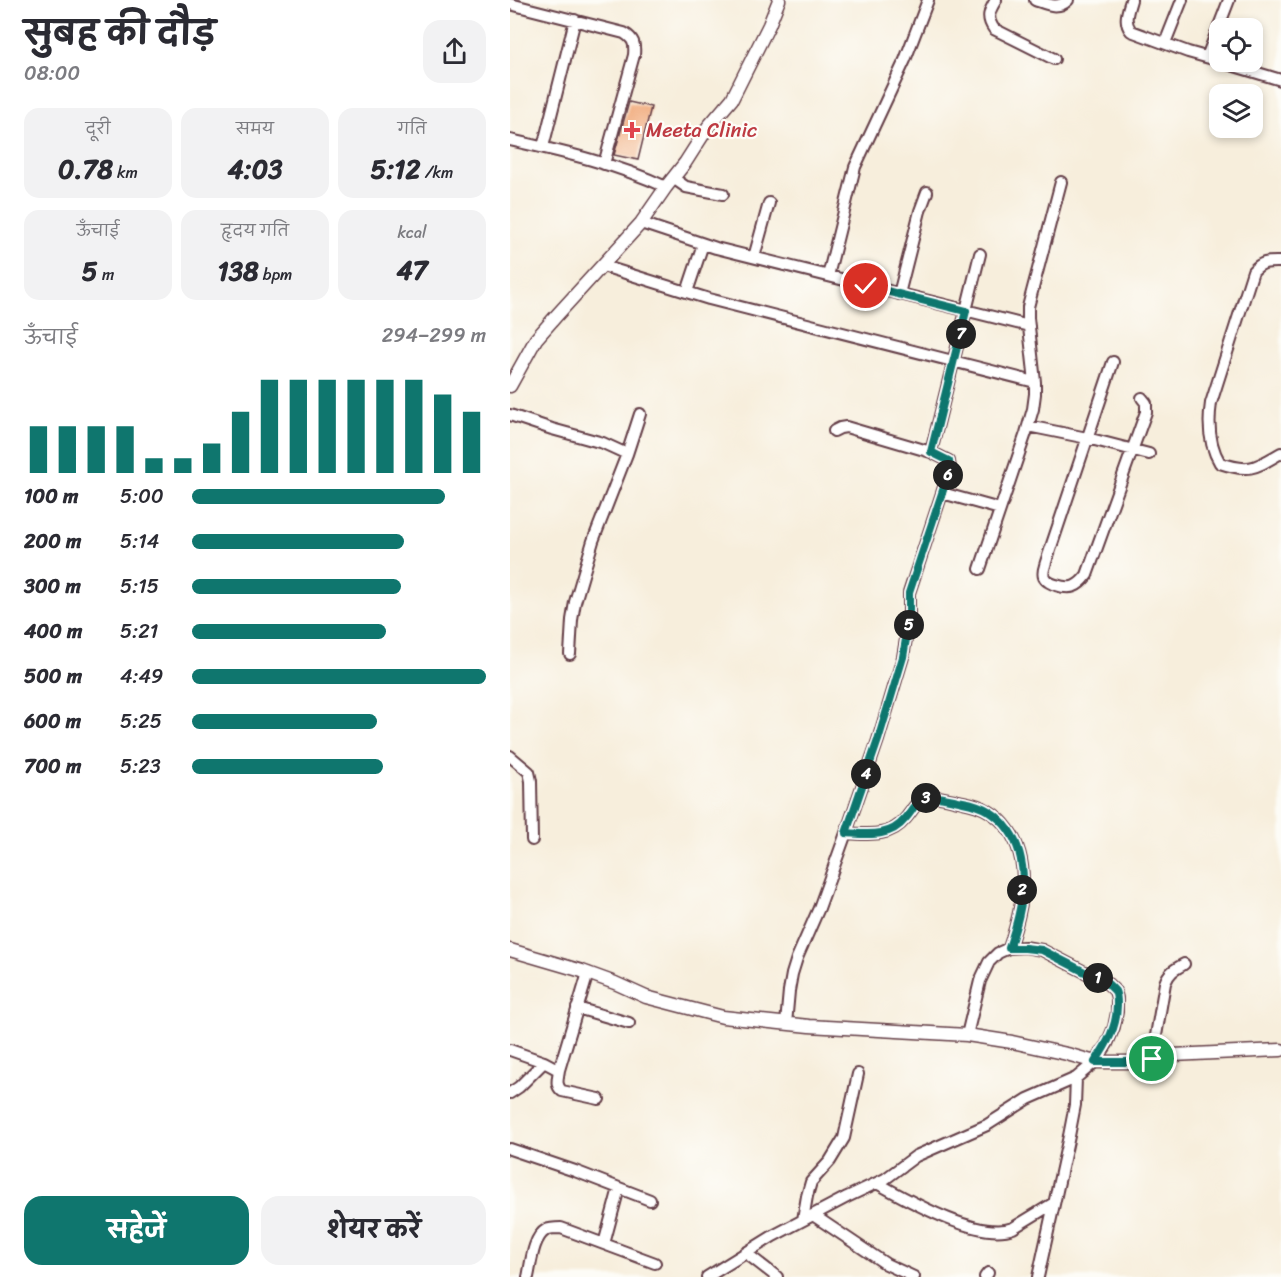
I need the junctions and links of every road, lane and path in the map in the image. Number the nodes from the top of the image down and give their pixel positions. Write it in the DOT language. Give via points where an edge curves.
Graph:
graph roads {
  1 [pos="779,0"];
  2 [pos="928,0"];
  3 [pos="996,0"];
  4 [pos="1035,0"];
  5 [pos="1068,0"];
  6 [pos="1131,0"];
  7 [pos="1182,0"];
  8 [pos="1230,0"];
  9 [pos="510,4"];
  10 [pos="575,20"];
  11 [pos="1165,43"];
  12 [pos="1207,57"];
  13 [pos="1054,59"];
  14 [pos="1255,72"];
  15 [pos="1281,80"];
  16 [pos="510,140"];
  17 [pos="543,147"];
  18 [pos="604,164"];
  19 [pos="670,182"];
  20 [pos="1061,182"];
  21 [pos="927,192"];
  22 [pos="723,194"];
  23 [pos="769,203"];
  24 [pos="641,223"];
  25 [pos="703,244"];
  26 [pos="980,254"];
  27 [pos="754,257"];
  28 [pos="1281,262"];
  29 [pos="603,266"];
  30 [pos="828,276"];
  31 [pos="687,292"];
  32 [pos="899,294"];
  33 [pos="966,311"];
  34 [pos="1029,326"];
  35 [pos="954,362"];
  36 [pos="1113,362"];
  37 [pos="1035,382"];
  38 [pos="510,386"];
  39 [pos="1142,398"];
  40 [pos="640,414"];
  41 [pos="510,415"];
  42 [pos="1028,426"];
  43 [pos="834,431"];
  44 [pos="1087,438"];
  45 [pos="1132,450"];
  46 [pos="931,452"];
  47 [pos="1281,453"];
  48 [pos="627,454"];
  49 [pos="1149,454"];
  50 [pos="942,493"];
  51 [pos="1000,509"];
  52 [pos="980,569"];
  53 [pos="570,654"];
  54 [pos="510,756"];
  55 [pos="846,833"];
  56 [pos="532,840"];
  57 [pos="1009,948"];
  58 [pos="510,950"];
  59 [pos="1184,964"];
  60 [pos="588,973"];
  61 [pos="577,1008"];
  62 [pos="629,1023"];
  63 [pos="786,1024"];
  64 [pos="967,1035"];
  65 [pos="510,1050"];
  66 [pos="1281,1050"];
  67 [pos="1152,1059"];
  68 [pos="544,1062"];
  69 [pos="1095,1062"];
  70 [pos="559,1070"];
  71 [pos="858,1074"];
  72 [pos="1076,1078"];
  73 [pos="510,1093"];
  74 [pos="599,1099"];
  75 [pos="510,1149"];
  76 [pos="877,1183"];
  77 [pos="619,1188"];
  78 [pos="650,1200"];
  79 [pos="1054,1203"];
  80 [pos="808,1218"];
  81 [pos="604,1244"];
  82 [pos="746,1253"];
  83 [pos="655,1263"];
  84 [pos="528,1277"];
  85 [pos="707,1277"];
  86 [pos="777,1277"];
  87 [pos="914,1277"];
  88 [pos="1038,1277"];
  1 -- 19 [label="street" via="732,99"];
  2 -- 30 [label="street" via="855,167"];
  3 -- 13 [label="street" via="989,14 994,29"];
  4 -- 5 [label="street" via="1050,6"];
  6 -- 11 [label="street" via="1126,18 1131,31"];
  7 -- 11 [label="street"];
  8 -- 12 [label="street"];
  9 -- 10 [label="street"];
  10 -- 17 [label="street"];
  10 -- 18 [label="street" via="624,33 635,45"];
  11 -- 12 [label="street"];
  14 -- 15 [label="street"];
  16 -- 17 [label="street"];
  17 -- 18 [label="street"];
  18 -- 19 [label="street"];
  19 -- 22 [label="street"];
  19 -- 24 [label="street"];
  20 -- 34 [label="street" via="1032,291"];
  21 -- 32 [label="street"];
  23 -- 27 [label="street"];
  24 -- 25 [label="street"];
  24 -- 29 [label="street"];
  25 -- 27 [label="street"];
  25 -- 31 [label="street"];
  26 -- 33 [label="street"];
  27 -- 30 [label="street"];
  28 -- 47 [label="street" via="1261,264 1253,271 1209,418 1220,463 1248,469"];
  29 -- 31 [label="street"];
  29 -- 38 [label="street" via="536,339"];
  30 -- 32 [label="street"];
  31 -- 35 [label="street"];
  32 -- 33 [label="street"];
  33 -- 34 [label="street"];
  33 -- 35 [label="street"];
  34 -- 37 [label="street"];
  35 -- 37 [label="street"];
  35 -- 46 [label="street"];
  36 -- 44 [label="street"];
  37 -- 42 [label="street"];
  39 -- 45 [label="street" via="1146,412"];
  40 -- 48 [label="street"];
  41 -- 48 [label="street"];
  42 -- 44 [label="street"];
  42 -- 51 [label="street"];
  43 -- 46 [label="street" via="846,427"];
  44 -- 45 [label="street"];
  44 -- 45 [label="street" via="1043,574 1052,584 1066,588 1076,586 1087,575"];
  45 -- 49 [label="street"];
  46 -- 50 [label="street" via="949,461"];
  48 -- 53 [label="street" via="575,602"];
  50 -- 51 [label="street"];
  50 -- 55 [label="street" via="909,593 903,657"];
  51 -- 52 [label="street"];
  54 -- 56 [label="street" via="529,772"];
  55 -- 57 [label="street" via="873,835 896,828 927,797 984,807 1007,826 1021,861 1023,882"];
  55 -- 63 [label="street" via="797,958"];
  57 -- 64 [label="street" via="989,962 980,981"];
  57 -- 69 [label="street" via="1042,950 1115,991 1114,1027"];
  58 -- 60 [label="street"];
  59 -- 67 [label="street" via="1169,974 1165,982"];
  60 -- 61 [label="street"];
  60 -- 63 [label="street" via="646,997 683,1007 723,1017"];
  61 -- 62 [label="street"];
  61 -- 70 [label="street"];
  63 -- 64 [label="street"];
  64 -- 69 [label="street"];
  65 -- 68 [label="street"];
  66 -- 67 [label="street"];
  67 -- 69 [label="street"];
  68 -- 70 [label="street"];
  68 -- 73 [label="street"];
  69 -- 72 [label="street"];
  70 -- 74 [label="street" via="557,1084 562,1091"];
  71 -- 80 [label="street" via="844,1138 812,1182 807,1196"];
  72 -- 76 [label="street" via="1028,1099 987,1125 916,1156"];
  72 -- 79 [label="street" via="1075,1105"];
  75 -- 77 [label="street"];
  76 -- 79 [label="street" via="927,1210 994,1231 1013,1228"];
  76 -- 80 [label="street"];
  77 -- 78 [label="street"];
  77 -- 81 [label="street"];
  79 -- 88 [label="street"];
  80 -- 82 [label="street"];
  80 -- 87 [label="street"];
  81 -- 83 [label="street"];
  81 -- 84 [label="street" via="561,1228 545,1231 536,1244"];
  82 -- 85 [label="street"];
  82 -- 86 [label="street"];
}
